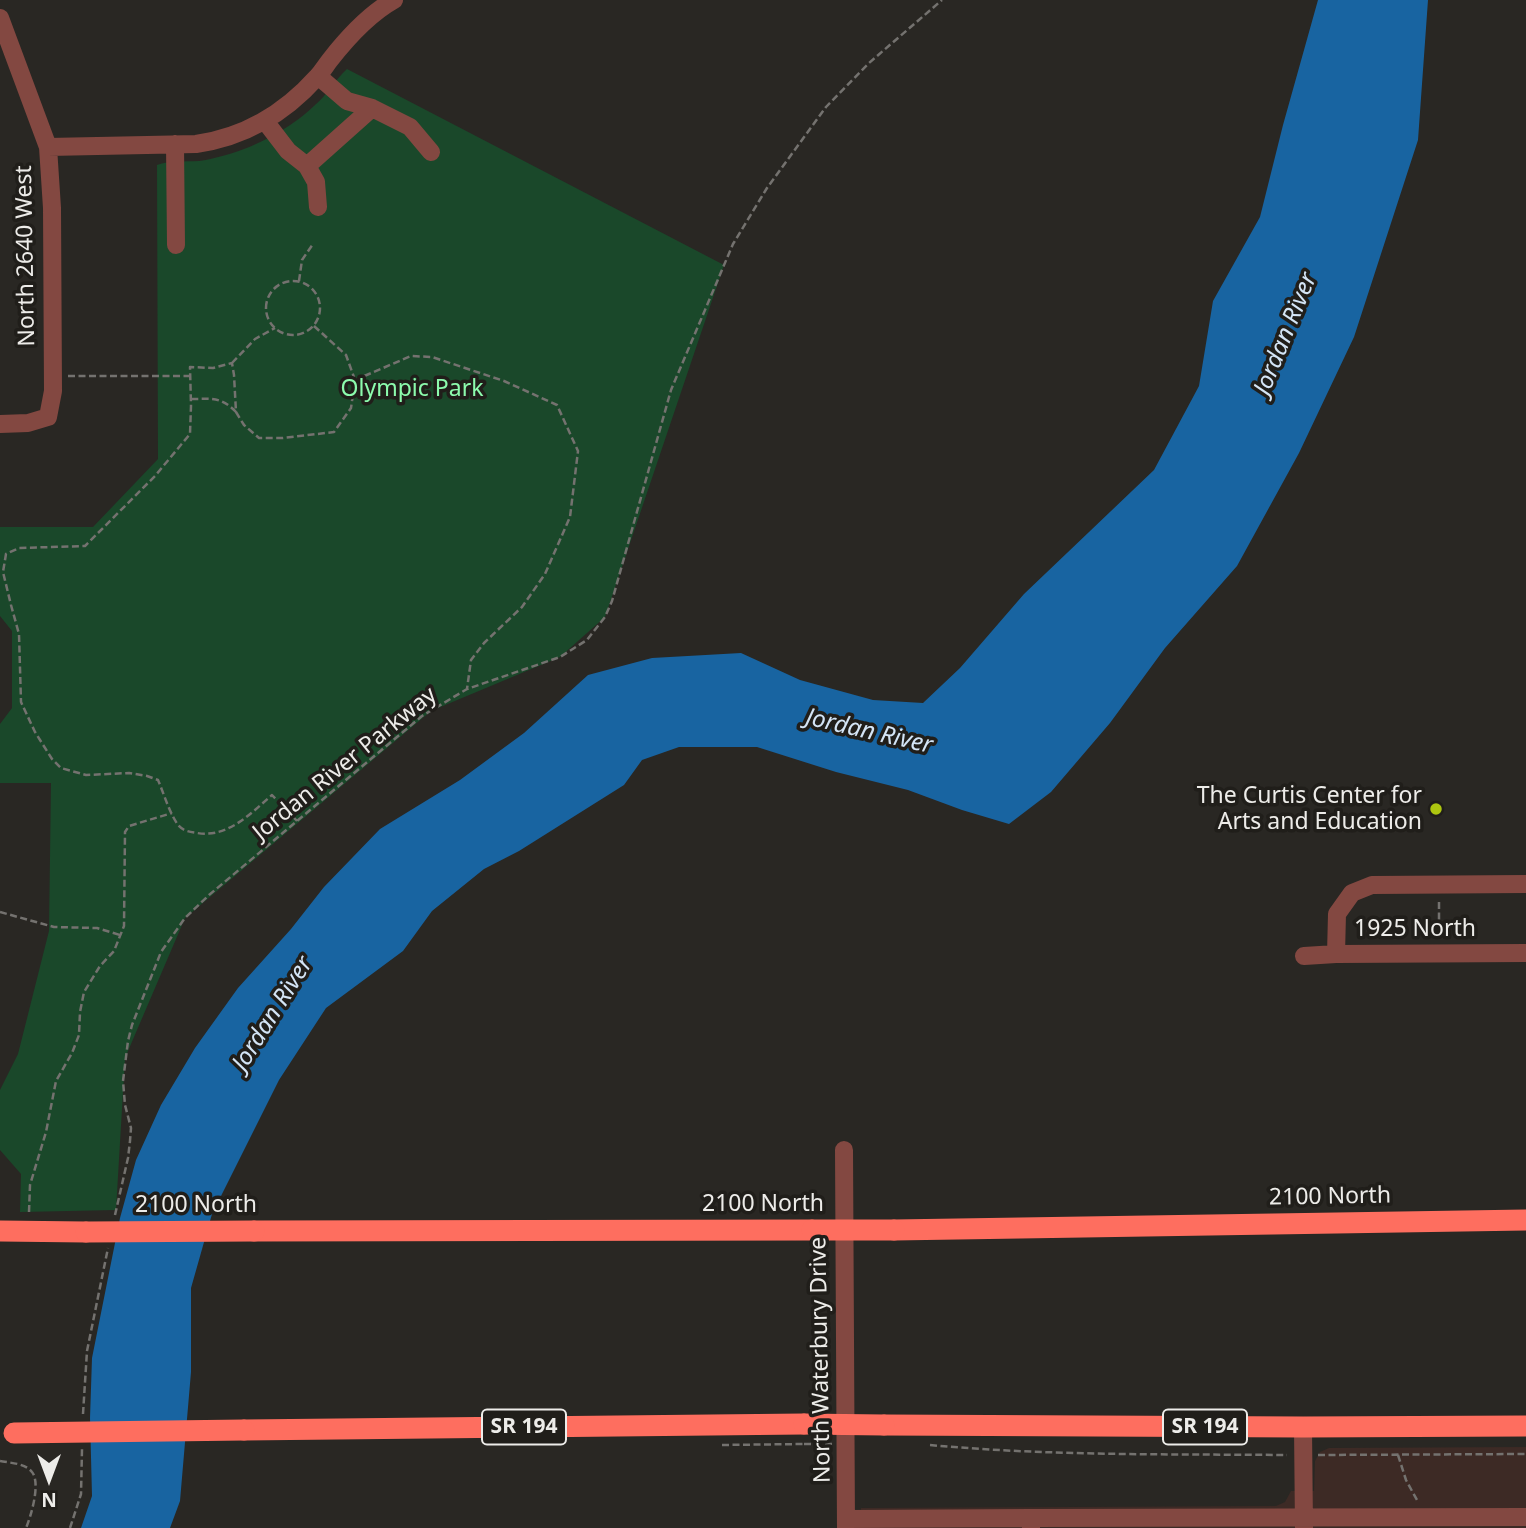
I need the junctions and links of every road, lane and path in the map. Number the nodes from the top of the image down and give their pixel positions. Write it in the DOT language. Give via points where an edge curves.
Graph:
graph roads {
  1 [pos="394,0"];
  2 [pos="942,0"];
  3 [pos="0,18"];
  4 [pos="318,76"];
  5 [pos="372,108"];
  6 [pos="265,121"];
  7 [pos="175,145"];
  8 [pos="48,146"];
  9 [pos="431,152"];
  10 [pos="307,166"];
  11 [pos="318,207"];
  12 [pos="313,244"];
  13 [pos="176,245"];
  14 [pos="299,281"];
  15 [pos="314,326"];
  16 [pos="275,328"];
  17 [pos="232,363"];
  18 [pos="67,376"];
  19 [pos="190,376"];
  20 [pos="355,380"];
  21 [pos="191,399"];
  22 [pos="236,412"];
  23 [pos="0,424"];
  24 [pos="467,689"];
  25 [pos="172,813"];
  26 [pos="297,821"];
  27 [pos="1526,884"];
  28 [pos="1439,895"];
  29 [pos="0,912"];
  30 [pos="1439,934"];
  31 [pos="120,935"];
  32 [pos="1526,953"];
  33 [pos="1336,954"];
  34 [pos="1304,956"];
  35 [pos="844,1150"];
  36 [pos="29,1212"];
  37 [pos="1526,1220"];
  38 [pos="114,1221"];
  39 [pos="0,1231"];
  40 [pos="109,1242"];
  41 [pos="83,1423"];
  42 [pos="1526,1426"];
  43 [pos="1303,1427"];
  44 [pos="7,1433"];
  45 [pos="919,1444"];
  46 [pos="82,1447"];
  47 [pos="1526,1454"];
  48 [pos="1303,1455"];
  49 [pos="1398,1455"];
  50 [pos="0,1461"];
  51 [pos="1417,1517"];
  52 [pos="1526,1517"];
  53 [pos="847,1523"];
  54 [pos="1031,1523"];
  55 [pos="1132,1523"];
  56 [pos="1304,1523"];
  57 [pos="1398,1523"];
  58 [pos="26,1528"];
  59 [pos="70,1528"];
  1 -- 4 [label="street" via="358,28"];
  2 -- 24 [label="path, Jordan River Parkway" via="826,107 733,244 671,390 605,617 587,640 560,657"];
  3 -- 8 [label="street, North 2640 West"];
  4 -- 5 [label="street" via="347,101"];
  4 -- 6 [label="street"];
  5 -- 9 [label="street" via="410,127"];
  5 -- 10 [label="street"];
  6 -- 7 [label="street" via="218,141"];
  6 -- 10 [label="street" via="288,151"];
  7 -- 8 [label="street"];
  7 -- 13 [label="street"];
  8 -- 23 [label="street, North 2640 West" via="53,391 48,417 29,424"];
  10 -- 11 [label="street" via="316,182"];
  12 -- 14 [label="path" via="302,260"];
  14 -- 15 [label="path" via="319,299 321,308"];
  14 -- 16 [label="path" via="282,284 269,296 267,313"];
  15 -- 16 [label="path" via="291,335"];
  15 -- 20 [label="path" via="346,355"];
  16 -- 17 [label="path" via="255,339"];
  17 -- 19 [label="path" via="190,367"];
  17 -- 22 [label="path"];
  18 -- 19 [label="path"];
  19 -- 21 [label="path"];
  20 -- 22 [label="path" via="351,408 334,432 259,438"];
  20 -- 24 [label="path" via="411,356 432,357 557,404 578,451 570,517 545,574 522,607 471,660"];
  21 -- 22 [label="path" via="217,399"];
  21 -- 25 [label="path" via="190,434 85,546 19,548 6,554 3,572 19,634 21,702 52,759 61,768 86,775 129,773 158,780"];
  24 -- 26 [label="path, Jordan River Parkway" via="422,716"];
  25 -- 26 [label="path" via="183,830 210,835 241,822 272,795"];
  25 -- 31 [label="path" via="130,826 125,832 125,908"];
  26 -- 38 [label="path, Jordan River Parkway" via="184,918 161,952 128,1041 122,1081 130,1141"];
  27 -- 33 [label="street" via="1372,885 1352,893 1337,914"];
  28 -- 30 [label="path"];
  29 -- 31 [label="path" via="54,927 97,928"];
  31 -- 36 [label="path" via="84,992 79,1035 56,1081 30,1185"];
  32 -- 33 [label="street, 1925 North"];
  33 -- 34 [label="street, 1925 North"];
  35 -- 53 [label="street, North Waterbury Drive"];
  37 -- 39 [label="highway, 2100 North, bridge" via="894,1230"];
  40 -- 41 [label="path" via="87,1351"];
  42 -- 43 [label="highway, SR 194"];
  43 -- 44 [label="highway, SR 194, bridge" via="804,1424"];
  43 -- 48 [label="street"];
  45 -- 48 [label="path" via="1056,1453"];
  46 -- 59 [label="path" via="81,1494"];
  47 -- 49 [label="path"];
  48 -- 49 [label="path"];
  48 -- 56 [label="street"];
  49 -- 51 [label="path" via="1417,1499"];
  50 -- 58 [label="path" via="25,1467 35,1476"];
  51 -- 52 [label="street"];
  51 -- 57 [label="street"];
  53 -- 54 [label="street"];
  54 -- 55 [label="street"];
  55 -- 56 [label="street"];
  56 -- 57 [label="street"];
}
